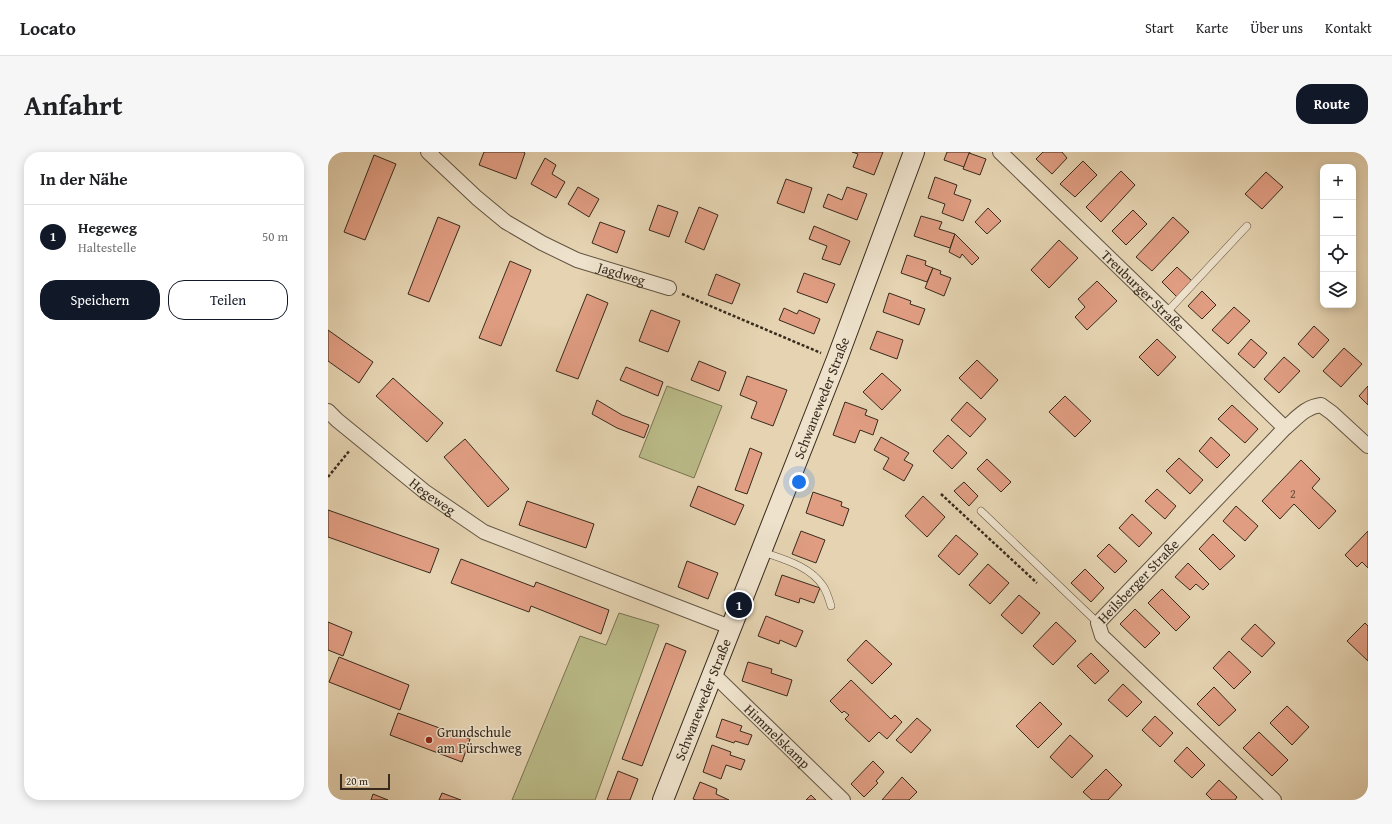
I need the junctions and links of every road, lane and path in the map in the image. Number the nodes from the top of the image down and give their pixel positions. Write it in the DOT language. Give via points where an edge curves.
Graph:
graph roads {
  1 [pos="428,152"];
  2 [pos="914,152"];
  3 [pos="1000,152"];
  4 [pos="1247,226"];
  5 [pos="669,288"];
  6 [pos="1166,313"];
  7 [pos="837,359"];
  8 [pos="328,411"];
  9 [pos="1286,428"];
  10 [pos="360,439"];
  11 [pos="1368,446"];
  12 [pos="328,477"];
  13 [pos="981,511"];
  14 [pos="761,551"];
  15 [pos="831,606"];
  16 [pos="1098,623"];
  17 [pos="730,627"];
  18 [pos="712,673"];
  19 [pos="663,800"];
  20 [pos="842,800"];
  21 [pos="1274,800"];
  1 -- 5 [label="street, Jagdweg" via="506,222 542,243 577,260"];
  2 -- 7 [label="main road, Schwaneweder Straße"];
  3 -- 6 [label="street, Treuburger Straße"];
  4 -- 6 [label="lane"];
  5 -- 7 [label="path"];
  6 -- 9 [label="street, Treuburger Straße"];
  7 -- 14 [label="main road, Schwaneweder Straße"];
  8 -- 10 [label="street, Hegeweg"];
  9 -- 11 [label="street, Heilsberger Straße" via="1302,412 1312,406 1321,405"];
  9 -- 16 [label="street, Heilsberger Straße"];
  10 -- 12 [label="path"];
  10 -- 17 [label="street, Hegeweg" via="424,490 484,532"];
  13 -- 16 [label="lane"];
  14 -- 15 [label="lane" via="796,565 812,575 824,586"];
  14 -- 17 [label="main road, Schwaneweder Straße"];
  16 -- 21 [label="street, Heilsberger Straße" via="1102,636"];
  17 -- 18 [label="main road, Schwaneweder Straße"];
  18 -- 19 [label="main road, Schwaneweder Straße"];
  18 -- 20 [label="street, Himmelskamp"];
}
